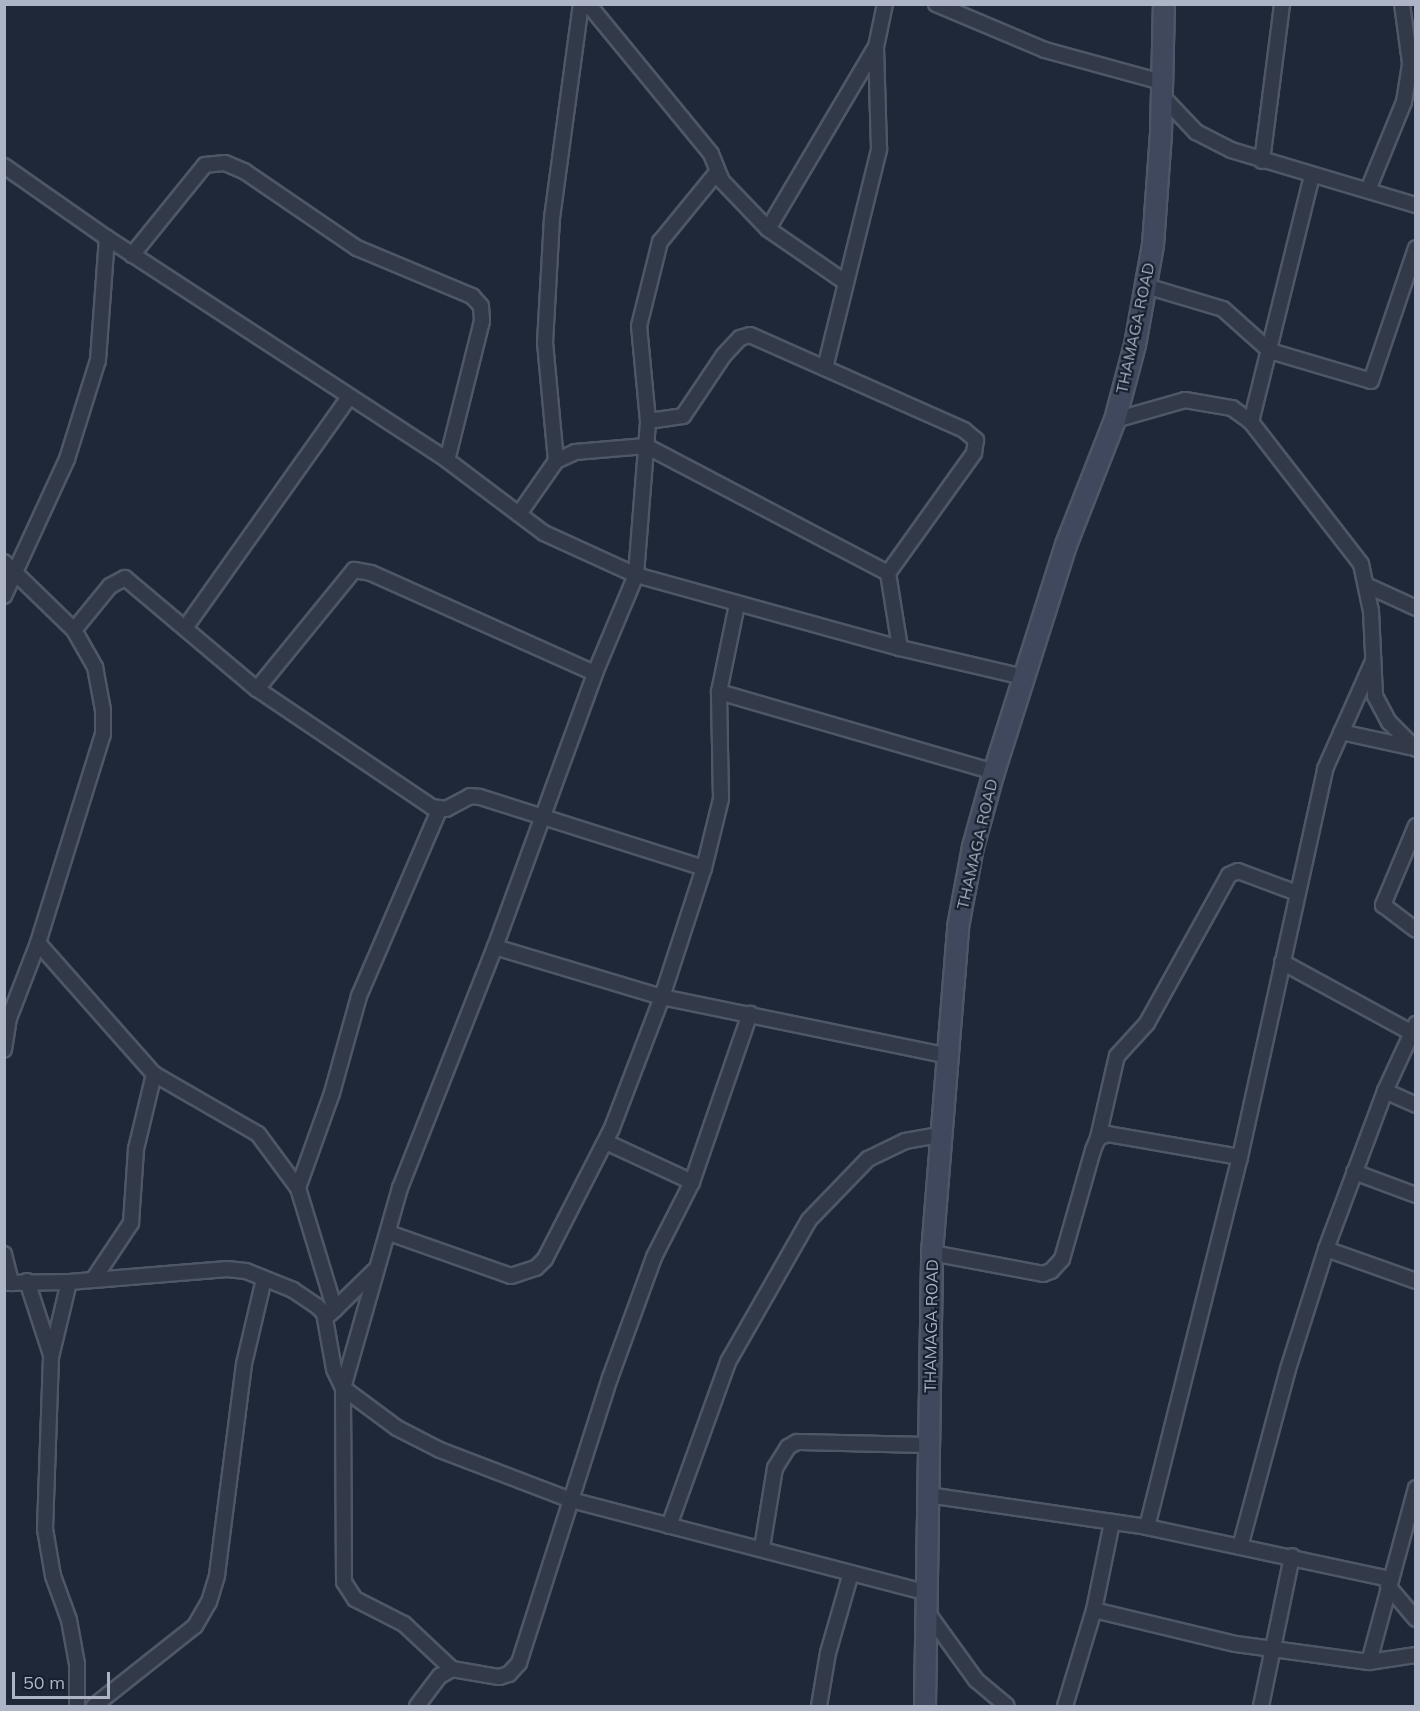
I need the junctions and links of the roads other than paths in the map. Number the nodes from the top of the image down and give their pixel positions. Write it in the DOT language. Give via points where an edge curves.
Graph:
graph roads {
  1 [pos="581,4"];
  2 [pos="588,4"];
  3 [pos="885,4"];
  4 [pos="936,4"];
  5 [pos="1164,4"];
  6 [pos="1282,4"];
  7 [pos="1402,4"];
  8 [pos="876,46"];
  9 [pos="1413,58"];
  10 [pos="1162,89"];
  11 [pos="1262,160"];
  12 [pos="4,166"];
  13 [pos="717,172"];
  14 [pos="1312,175"];
  15 [pos="1368,190"];
  16 [pos="1416,205"];
  17 [pos="768,229"];
  18 [pos="107,238"];
  19 [pos="1416,248"];
  20 [pos="132,255"];
  21 [pos="845,282"];
  22 [pos="1146,286"];
  23 [pos="1270,351"];
  24 [pos="825,368"];
  25 [pos="349,398"];
  26 [pos="1115,420"];
  27 [pos="648,421"];
  28 [pos="1251,422"];
  29 [pos="646,446"];
  30 [pos="447,460"];
  31 [pos="556,461"];
  32 [pos="519,514"];
  33 [pos="4,562"];
  34 [pos="888,573"];
  35 [pos="17,575"];
  36 [pos="636,575"];
  37 [pos="1366,585"];
  38 [pos="4,596"];
  39 [pos="737,604"];
  40 [pos="1416,608"];
  41 [pos="185,628"];
  42 [pos="74,630"];
  43 [pos="900,648"];
  44 [pos="1373,662"];
  45 [pos="595,673"];
  46 [pos="1024,677"];
  47 [pos="257,689"];
  48 [pos="719,692"];
  49 [pos="1341,732"];
  50 [pos="1413,748"];
  51 [pos="994,772"];
  52 [pos="439,810"];
  53 [pos="541,819"];
  54 [pos="1416,826"];
  55 [pos="704,868"];
  56 [pos="1297,893"];
  57 [pos="1416,930"];
  58 [pos="38,943"];
  59 [pos="495,947"];
  60 [pos="1282,962"];
  61 [pos="662,997"];
  62 [pos="750,1014"];
  63 [pos="7,1018"];
  64 [pos="1414,1031"];
  65 [pos="4,1050"];
  66 [pos="945,1055"];
  67 [pos="154,1074"];
  68 [pos="1385,1091"];
  69 [pos="1416,1105"];
  70 [pos="939,1135"];
  71 [pos="1098,1138"];
  72 [pos="606,1142"];
  73 [pos="1240,1156"];
  74 [pos="1354,1172"];
  75 [pos="692,1182"];
  76 [pos="298,1188"];
  77 [pos="1416,1195"];
  78 [pos="389,1233"];
  79 [pos="1326,1249"];
  80 [pos="932,1253"];
  81 [pos="4,1254"];
  82 [pos="376,1269"];
  83 [pos="264,1279"];
  84 [pos="93,1280"];
  85 [pos="27,1281"];
  86 [pos="1416,1281"];
  87 [pos="69,1282"];
  88 [pos="8,1283"];
  89 [pos="335,1310"];
  90 [pos="325,1320"];
  91 [pos="51,1357"];
  92 [pos="343,1388"];
  93 [pos="929,1445"];
  94 [pos="1416,1488"];
  95 [pos="928,1495"];
  96 [pos="571,1500"];
  97 [pos="1112,1522"];
  98 [pos="669,1526"];
  99 [pos="1148,1527"];
  100 [pos="1240,1547"];
  101 [pos="762,1548"];
  102 [pos="1292,1556"];
  103 [pos="851,1573"];
  104 [pos="1389,1582"];
  105 [pos="927,1603"];
  106 [pos="1094,1610"];
  107 [pos="1416,1619"];
  108 [pos="1274,1649"];
  109 [pos="1416,1655"];
  110 [pos="1369,1662"];
  111 [pos="452,1669"];
  112 [pos="77,1707"];
  113 [pos="93,1707"];
  114 [pos="417,1707"];
  115 [pos="819,1707"];
  116 [pos="925,1707"];
  117 [pos="1006,1707"];
  118 [pos="1065,1707"];
  119 [pos="1260,1707"];
  1 -- 31 [label="street" via="552,218 546,343"];
  2 -- 13 [label="street" via="711,154"];
  3 -- 8 [label="street"];
  4 -- 10 [label="street" via="1045,50"];
  5 -- 10 [label="main road, THAMAGA ROAD"];
  6 -- 11 [label="street"];
  7 -- 9 [label="street"];
  8 -- 17 [label="street"];
  8 -- 21 [label="street" via="879,149"];
  9 -- 15 [label="street" via="1404,102"];
  10 -- 11 [label="street" via="1196,132"];
  10 -- 22 [label="main road, THAMAGA ROAD" via="1153,245"];
  11 -- 14 [label="street"];
  12 -- 18 [label="street"];
  13 -- 17 [label="street"];
  13 -- 27 [label="street" via="665,234 657,251 639,336"];
  14 -- 15 [label="street"];
  14 -- 23 [label="street"];
  15 -- 16 [label="street"];
  17 -- 21 [label="street"];
  18 -- 20 [label="street"];
  18 -- 35 [label="street" via="98,360 67,459"];
  19 -- 23 [label="street" via="1371,381"];
  20 -- 25 [label="street"];
  20 -- 30 [label="street" via="205,165 225,163 244,171 357,248 472,297 480,306 482,321"];
  21 -- 24 [label="street"];
  22 -- 23 [label="street" via="1223,309"];
  22 -- 26 [label="main road, THAMAGA ROAD"];
  23 -- 28 [label="street"];
  24 -- 27 [label="street" via="745,336 724,355 683,416"];
  24 -- 34 [label="street" via="964,430 976,440 974,453"];
  25 -- 30 [label="street"];
  25 -- 41 [label="street"];
  26 -- 28 [label="street" via="1185,400 1232,408"];
  26 -- 46 [label="main road, THAMAGA ROAD" via="1065,545"];
  27 -- 29 [label="street"];
  28 -- 37 [label="street" via="1351,549 1361,564"];
  29 -- 31 [label="street" via="575,452"];
  29 -- 34 [label="street"];
  29 -- 36 [label="street"];
  30 -- 32 [label="street"];
  31 -- 32 [label="street"];
  32 -- 36 [label="street" via="544,533"];
  33 -- 35 [label="street"];
  34 -- 43 [label="street"];
  35 -- 38 [label="street"];
  35 -- 42 [label="street"];
  36 -- 39 [label="street"];
  36 -- 45 [label="street"];
  37 -- 40 [label="street"];
  37 -- 44 [label="street"];
  39 -- 43 [label="street"];
  39 -- 48 [label="street"];
  41 -- 42 [label="street" via="125,578 110,586"];
  41 -- 47 [label="street"];
  42 -- 58 [label="street" via="95,668 104,710 103,734"];
  43 -- 46 [label="street"];
  44 -- 49 [label="street"];
  44 -- 50 [label="street" via="1380,710"];
  45 -- 47 [label="street" via="371,573 354,570"];
  45 -- 53 [label="street"];
  46 -- 51 [label="main road, THAMAGA ROAD"];
  47 -- 52 [label="street"];
  48 -- 51 [label="street"];
  48 -- 55 [label="street" via="720,799"];
  49 -- 50 [label="street"];
  49 -- 56 [label="street" via="1325,769"];
  51 -- 66 [label="main road, THAMAGA ROAD" via="973,847 958,927"];
  52 -- 53 [label="street" via="470,796"];
  52 -- 76 [label="street" via="359,996 332,1093"];
  53 -- 55 [label="street"];
  53 -- 59 [label="street"];
  54 -- 57 [label="street" via="1383,905"];
  55 -- 61 [label="street"];
  56 -- 60 [label="street"];
  56 -- 71 [label="street" via="1238,871 1229,875 1147,1023 1117,1056"];
  58 -- 63 [label="street"];
  58 -- 67 [label="street"];
  59 -- 61 [label="street"];
  59 -- 78 [label="street" via="400,1188"];
  60 -- 64 [label="street"];
  60 -- 73 [label="street"];
  61 -- 62 [label="street"];
  61 -- 72 [label="street"];
  62 -- 66 [label="street"];
  62 -- 75 [label="street"];
  63 -- 65 [label="street"];
  64 -- 68 [label="street"];
  66 -- 70 [label="main road, THAMAGA ROAD"];
  67 -- 76 [label="street" via="258,1134"];
  67 -- 84 [label="street" via="136,1149 131,1223"];
  68 -- 69 [label="street"];
  68 -- 74 [label="street"];
  70 -- 80 [label="main road, THAMAGA ROAD"];
  70 -- 98 [label="street" via="905,1141 868,1159 809,1220 728,1362"];
  71 -- 73 [label="street" via="1115,1134"];
  71 -- 80 [label="street" via="1058,1267 1043,1274"];
  72 -- 75 [label="street"];
  72 -- 78 [label="street" via="544,1259 524,1274 511,1276"];
  73 -- 99 [label="street"];
  74 -- 77 [label="street"];
  74 -- 79 [label="street"];
  75 -- 96 [label="street" via="654,1257"];
  76 -- 89 [label="street"];
  78 -- 82 [label="street"];
  79 -- 86 [label="street"];
  79 -- 100 [label="street" via="1288,1369"];
  80 -- 93 [label="main road, THAMAGA ROAD"];
  81 -- 88 [label="street"];
  82 -- 89 [label="street"];
  82 -- 92 [label="street"];
  83 -- 84 [label="street" via="227,1269"];
  83 -- 90 [label="street" via="309,1300 324,1313"];
  83 -- 113 [label="street" via="244,1364 217,1575 209,1602 195,1626"];
  84 -- 87 [label="street"];
  85 -- 87 [label="street"];
  85 -- 88 [label="street"];
  85 -- 91 [label="street"];
  87 -- 91 [label="street"];
  89 -- 90 [label="street"];
  90 -- 92 [label="street" via="334,1369"];
  91 -- 112 [label="street" via="45,1529 53,1576 69,1620 77,1664"];
  92 -- 96 [label="street" via="397,1428 440,1450 531,1488"];
  92 -- 111 [label="street" via="344,1582 355,1599 404,1624"];
  93 -- 95 [label="main road, THAMAGA ROAD"];
  93 -- 101 [label="street" via="797,1442 788,1447 775,1468"];
  94 -- 104 [label="street"];
  95 -- 97 [label="street"];
  95 -- 105 [label="main road, THAMAGA ROAD"];
  96 -- 98 [label="street"];
  96 -- 111 [label="street" via="519,1663 509,1674 499,1677"];
  97 -- 99 [label="street"];
  97 -- 106 [label="street"];
  98 -- 101 [label="street"];
  99 -- 100 [label="street"];
  100 -- 102 [label="street"];
  101 -- 103 [label="street"];
  102 -- 104 [label="street"];
  102 -- 108 [label="street"];
  103 -- 105 [label="street"];
  103 -- 115 [label="street" via="828,1653"];
  104 -- 107 [label="street"];
  104 -- 110 [label="street"];
  105 -- 116 [label="main road, THAMAGA ROAD"];
  105 -- 117 [label="street" via="976,1680"];
  106 -- 108 [label="street"];
  106 -- 118 [label="street"];
  108 -- 110 [label="street"];
  108 -- 119 [label="street"];
  109 -- 110 [label="street"];
  111 -- 114 [label="street" via="440,1676"];
}
